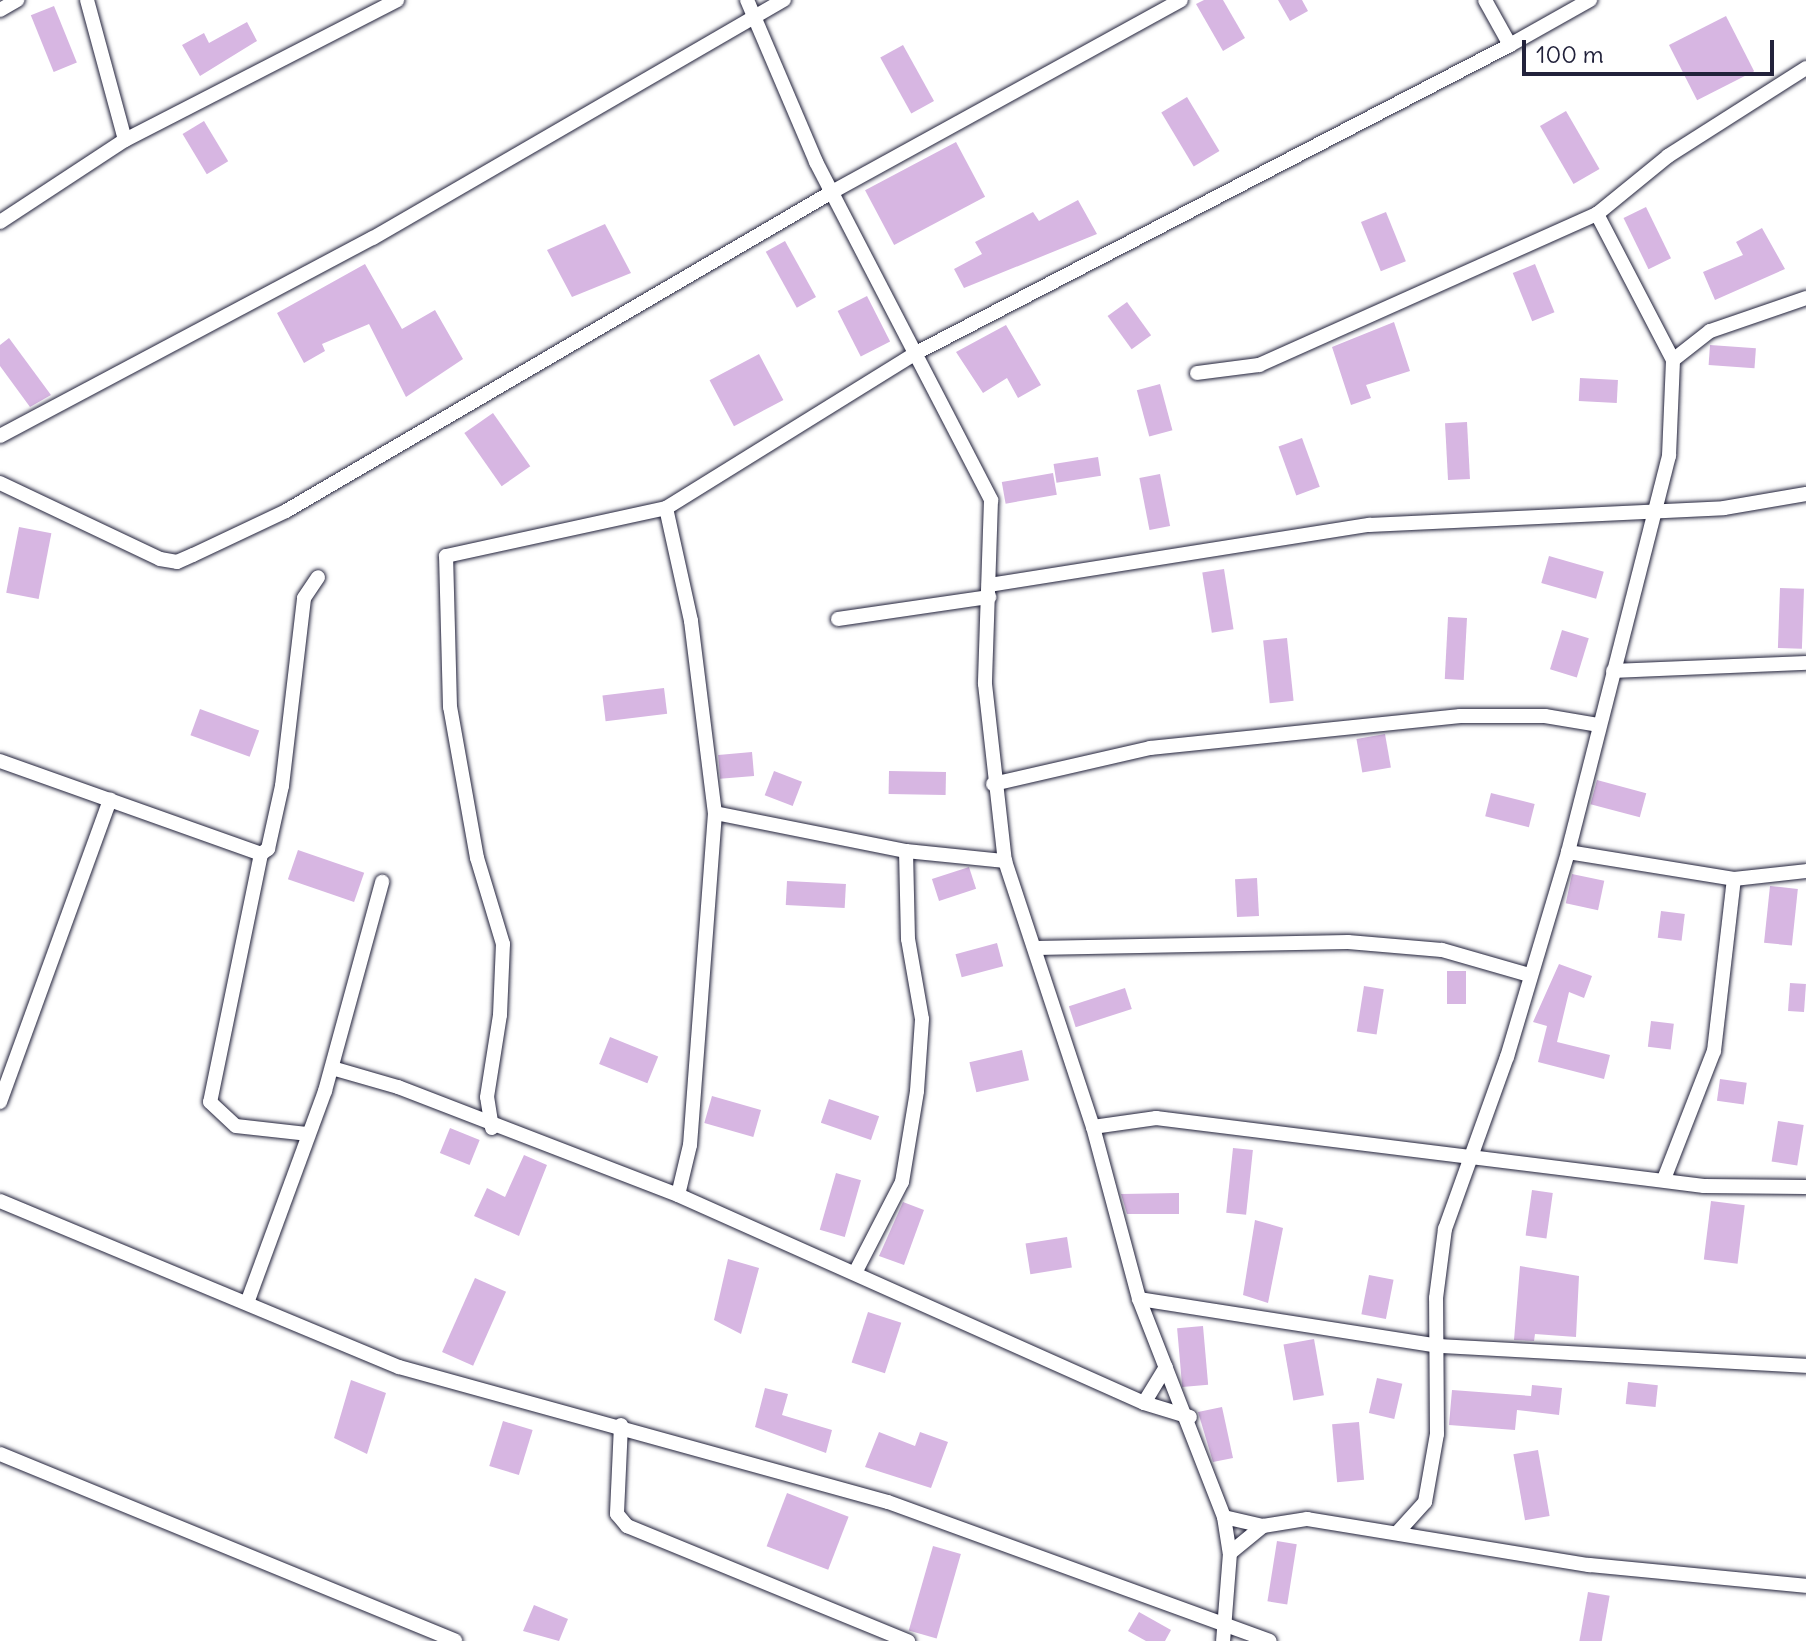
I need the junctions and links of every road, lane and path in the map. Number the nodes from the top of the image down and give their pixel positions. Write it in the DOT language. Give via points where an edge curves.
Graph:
graph roads {
  1 [pos="17,0"];
  2 [pos="87,0"];
  3 [pos="397,0"];
  4 [pos="747,0"];
  5 [pos="784,0"];
  6 [pos="1181,0"];
  7 [pos="1485,0"];
  8 [pos="1590,0"];
  9 [pos="0,10"];
  10 [pos="755,16"];
  11 [pos="1510,45"];
  12 [pos="1806,68"];
  13 [pos="125,140"];
  14 [pos="832,192"];
  15 [pos="1597,214"];
  16 [pos="0,222"];
  17 [pos="1806,298"];
  18 [pos="918,352"];
  19 [pos="1673,360"];
  20 [pos="1197,373"];
  21 [pos="0,436"];
  22 [pos="0,483"];
  23 [pos="1806,494"];
  24 [pos="666,508"];
  25 [pos="1657,508"];
  26 [pos="318,577"];
  27 [pos="989,591"];
  28 [pos="838,619"];
  29 [pos="1806,663"];
  30 [pos="1613,671"];
  31 [pos="1599,725"];
  32 [pos="0,761"];
  33 [pos="993,784"];
  34 [pos="110,799"];
  35 [pos="715,813"];
  36 [pos="906,851"];
  37 [pos="1568,852"];
  38 [pos="261,854"];
  39 [pos="1005,861"];
  40 [pos="1806,871"];
  41 [pos="1734,879"];
  42 [pos="382,882"];
  43 [pos="1036,948"];
  44 [pos="1529,975"];
  45 [pos="332,1068"];
  46 [pos="487,1097"];
  47 [pos="0,1102"];
  48 [pos="467,1116"];
  49 [pos="1093,1127"];
  50 [pos="492,1128"];
  51 [pos="307,1134"];
  52 [pos="1469,1157"];
  53 [pos="1664,1179"];
  54 [pos="1806,1187"];
  55 [pos="678,1195"];
  56 [pos="0,1201"];
  57 [pos="856,1271"];
  58 [pos="1139,1299"];
  59 [pos="247,1303"];
  60 [pos="1440,1346"];
  61 [pos="1806,1366"];
  62 [pos="1166,1367"];
  63 [pos="1144,1403"];
  64 [pos="1190,1417"];
  65 [pos="621,1425"];
  66 [pos="0,1454"];
  67 [pos="1224,1517"];
  68 [pos="1263,1526"];
  69 [pos="1397,1533"];
  70 [pos="1230,1553"];
  71 [pos="1806,1586"];
  72 [pos="1224,1634"];
  73 [pos="455,1641"];
  74 [pos="908,1641"];
  75 [pos="1269,1641"];
  1 -- 9 [label="street"];
  2 -- 13 [label="street"];
  3 -- 13 [label="street"];
  4 -- 10 [label="street"];
  5 -- 10 [label="street"];
  6 -- 14 [label="street"];
  7 -- 11 [label="street"];
  8 -- 11 [label="street"];
  10 -- 14 [label="street"];
  10 -- 21 [label="street" via="373,238"];
  11 -- 18 [label="street"];
  12 -- 15 [label="street" via="1668,156"];
  13 -- 16 [label="street"];
  14 -- 18 [label="street"];
  14 -- 22 [label="street" via="286,511 177,562"];
  15 -- 19 [label="street" via="1598,225"];
  15 -- 20 [label="street" via="1259,365"];
  17 -- 19 [label="street" via="1710,331"];
  18 -- 24 [label="street"];
  18 -- 27 [label="street" via="991,500"];
  19 -- 25 [label="street" via="1669,456"];
  23 -- 25 [label="street" via="1724,508"];
  24 -- 35 [label="street" via="691,621"];
  24 -- 46 [label="street" via="535,540 460,549 446,556 442,569 450,707 477,858 503,944 500,1015"];
  25 -- 27 [label="street" via="1369,525"];
  25 -- 30 [label="street"];
  26 -- 38 [label="street" via="303,604 305,626 282,786 268,849"];
  27 -- 28 [label="street"];
  27 -- 33 [label="street" via="985,684"];
  29 -- 30 [label="street"];
  30 -- 31 [label="street"];
  31 -- 33 [label="street" via="1545,716 1460,716 1150,748"];
  31 -- 37 [label="street"];
  32 -- 34 [label="street"];
  33 -- 39 [label="street"];
  34 -- 38 [label="street"];
  34 -- 47 [label="street"];
  35 -- 36 [label="street"];
  35 -- 55 [label="street" via="690,1145"];
  36 -- 39 [label="street"];
  36 -- 57 [label="street" via="908,939 922,1019 917,1091 902,1182"];
  37 -- 41 [label="street"];
  37 -- 44 [label="street"];
  38 -- 51 [label="street" via="210,1102 236,1126"];
  39 -- 43 [label="street"];
  40 -- 41 [label="street"];
  41 -- 53 [label="street" via="1714,1051"];
  42 -- 45 [label="street"];
  43 -- 44 [label="street" via="1348,942 1442,950"];
  43 -- 49 [label="street"];
  44 -- 52 [label="street" via="1507,1057"];
  45 -- 48 [label="street"];
  45 -- 51 [label="street"];
  46 -- 48 [label="street"];
  46 -- 50 [label="street"];
  48 -- 50 [label="street"];
  49 -- 52 [label="street" via="1156,1118"];
  49 -- 58 [label="street"];
  50 -- 55 [label="street"];
  51 -- 59 [label="street" via="267,1262"];
  52 -- 53 [label="street"];
  52 -- 60 [label="street" via="1439,1265"];
  53 -- 54 [label="street"];
  55 -- 57 [label="street"];
  56 -- 59 [label="street"];
  57 -- 63 [label="street"];
  58 -- 60 [label="street"];
  58 -- 62 [label="street"];
  59 -- 65 [label="street" via="399,1367"];
  60 -- 61 [label="street"];
  60 -- 69 [label="street" via="1437,1434 1425,1502"];
  62 -- 63 [label="street"];
  62 -- 64 [label="street"];
  63 -- 64 [label="street"];
  64 -- 67 [label="street"];
  65 -- 72 [label="street" via="888,1502"];
  65 -- 74 [label="street" via="617,1514 627,1526"];
  66 -- 73 [label="street"];
  67 -- 68 [label="street"];
  67 -- 70 [label="street"];
  68 -- 69 [label="street" via="1307,1519"];
  68 -- 70 [label="street"];
  69 -- 71 [label="street" via="1589,1565"];
  70 -- 72 [label="street"];
  72 -- 75 [label="street"];
}
